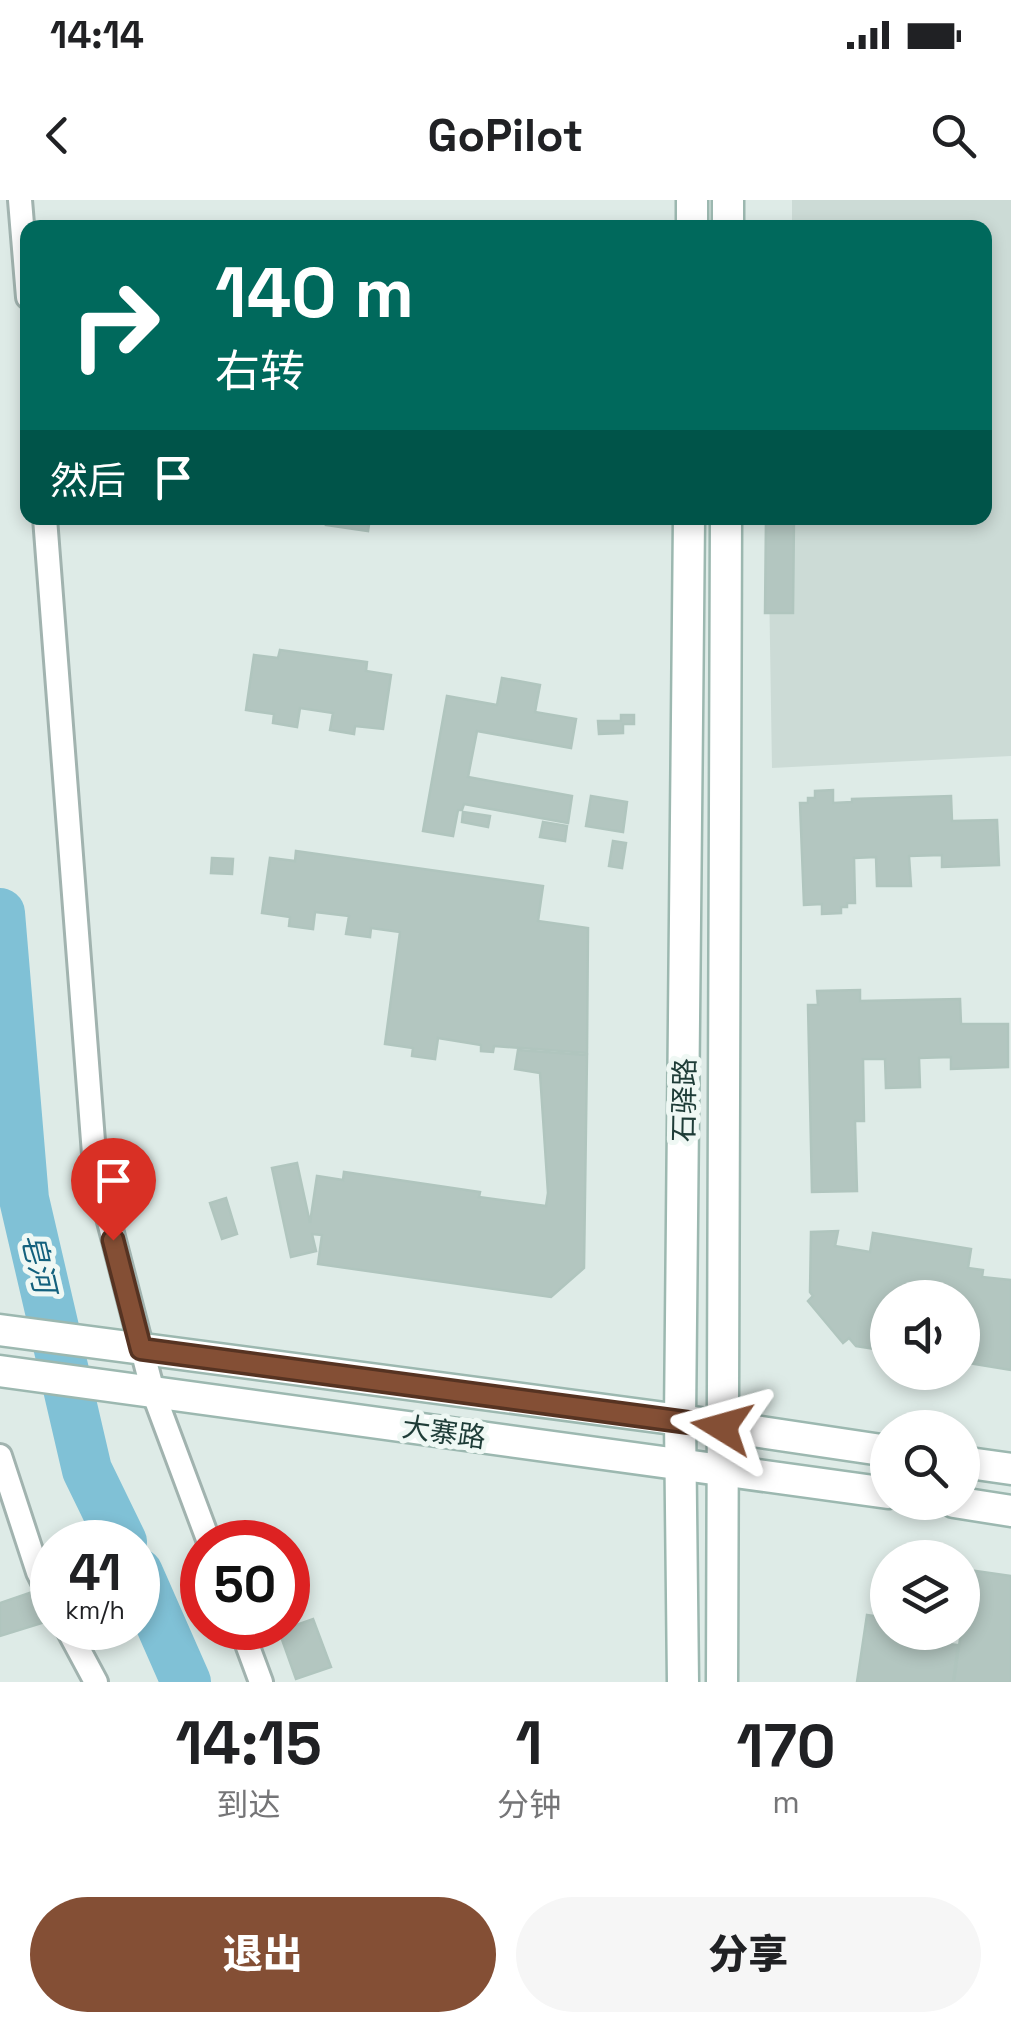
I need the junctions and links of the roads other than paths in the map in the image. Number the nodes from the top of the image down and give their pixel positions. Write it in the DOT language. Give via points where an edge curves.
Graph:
graph roads {
  1 [pos="45,525"];
  2 [pos="689,525"];
  3 [pos="726,525"];
  4 [pos="0,1330"];
  5 [pos="141,1349"];
  6 [pos="3,1371"];
  7 [pos="153,1392"];
  8 [pos="680,1420"];
  9 [pos="722,1427"];
  10 [pos="870,1448"];
  11 [pos="0,1456"];
  12 [pos="682,1464"];
  13 [pos="980,1465"];
  14 [pos="1011,1469"];
  15 [pos="722,1470"];
  16 [pos="870,1491"];
  17 [pos="980,1506"];
  18 [pos="1011,1510"];
  19 [pos="201,1520"];
  20 [pos="30,1548"];
  21 [pos="79,1650"];
  22 [pos="249,1650"];
  23 [pos="96,1682"];
  24 [pos="261,1682"];
  25 [pos="684,1682"];
  26 [pos="722,1682"];
  1 -- 5 [label="street" via="95,1167"];
  2 -- 8 [label="street, 石驿路"];
  3 -- 9 [label="street, 石驿路"];
  4 -- 5 [label="street, 大寨路"];
  5 -- 7 [label="street"];
  5 -- 8 [label="street, 大寨路"];
  6 -- 7 [label="street, 大寨路"];
  7 -- 12 [label="street, 大寨路"];
  7 -- 19 [label="street"];
  8 -- 9 [label="street, 大寨路"];
  8 -- 12 [label="street, 石驿路"];
  9 -- 10 [label="street, 大寨路"];
  9 -- 15 [label="street, 石驿路"];
  11 -- 20 [label="street"];
  12 -- 15 [label="street, 大寨路"];
  12 -- 25 [label="street, 石驿路"];
  13 -- 14 [label="street"];
  15 -- 16 [label="street, 大寨路"];
  15 -- 26 [label="street, 石驿路"];
  17 -- 18 [label="street"];
  21 -- 23 [label="street"];
  22 -- 24 [label="street"];
}
